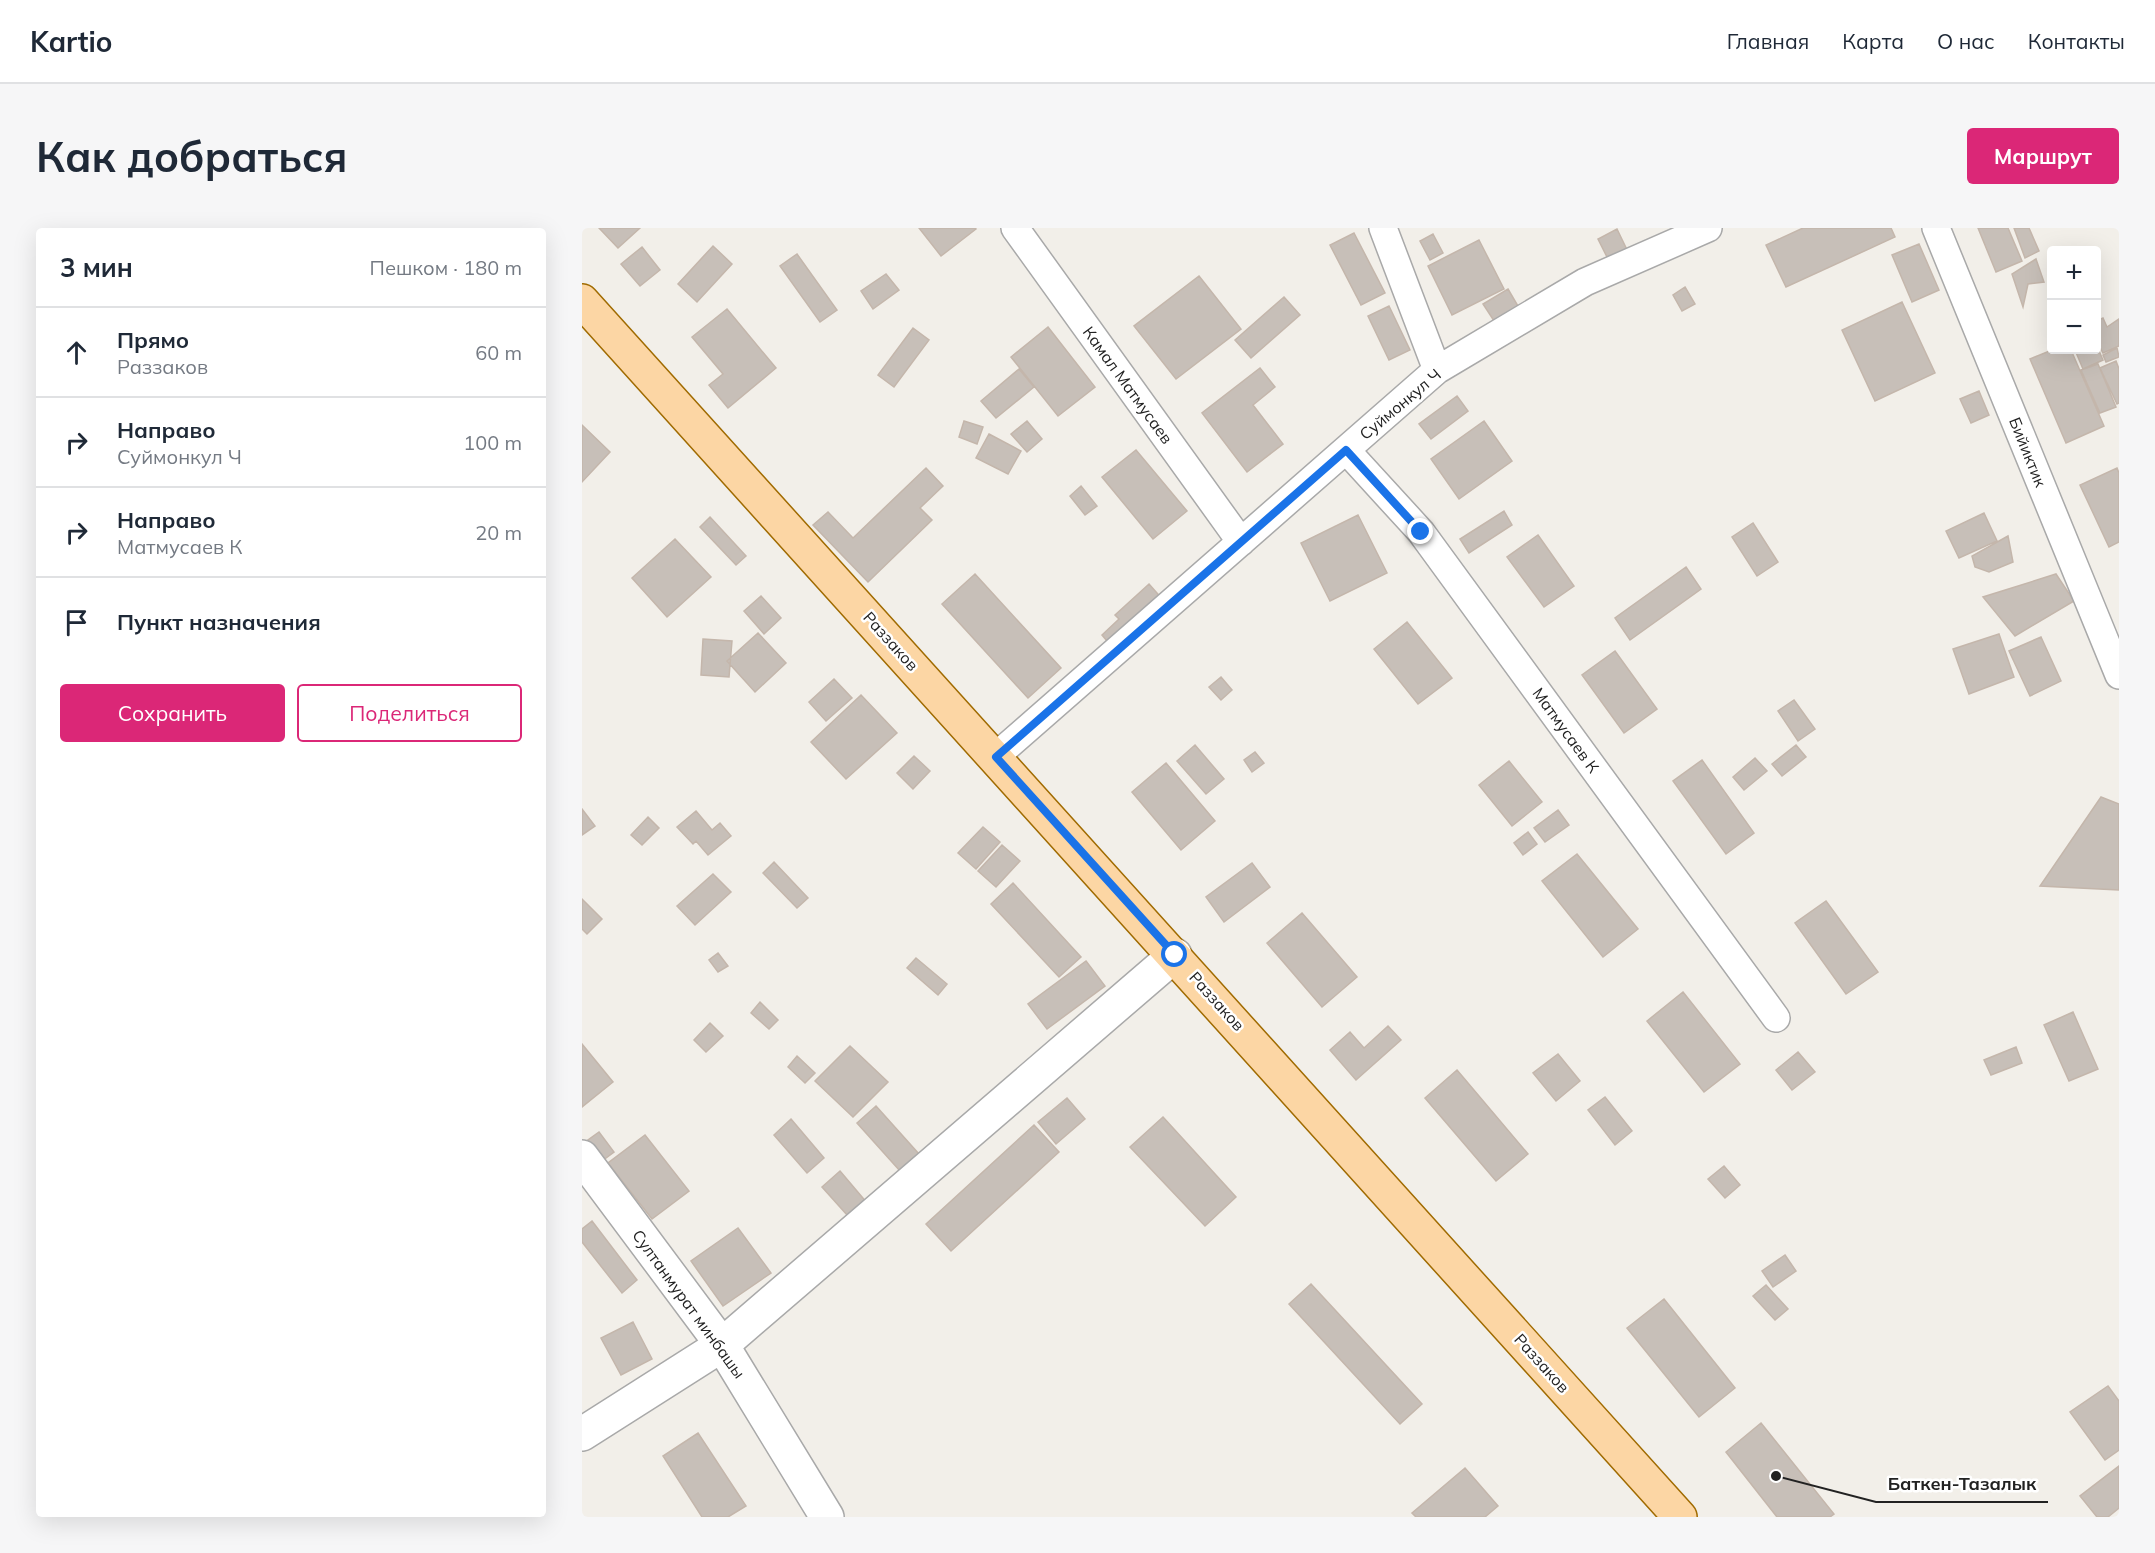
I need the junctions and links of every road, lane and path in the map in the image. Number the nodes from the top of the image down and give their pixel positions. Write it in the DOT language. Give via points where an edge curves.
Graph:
graph roads {
  1 [pos="1015,228"];
  2 [pos="1383,228"];
  3 [pos="1708,228"];
  4 [pos="1936,228"];
  5 [pos="582,301"];
  6 [pos="1437,370"];
  7 [pos="1346,450"];
  8 [pos="1241,542"];
  9 [pos="2119,675"];
  10 [pos="996,757"];
  11 [pos="1175,955"];
  12 [pos="1776,1018"];
  13 [pos="582,1157"];
  14 [pos="722,1345"];
  15 [pos="582,1434"];
  16 [pos="827,1517"];
  17 [pos="1680,1517"];
  1 -- 8 [label="street, Камал Матмусаев"];
  2 -- 6 [label="street"];
  3 -- 6 [label="street, Суймонкул Ч" via="1585,282"];
  4 -- 9 [label="street, Бийиктик"];
  5 -- 10 [label="main road, Раззаков"];
  6 -- 7 [label="street, Суймонкул Ч"];
  7 -- 8 [label="street, Суймонкул Ч"];
  7 -- 12 [label="street, Матмусаев К" via="1421,532"];
  8 -- 10 [label="street, Суймонкул Ч"];
  10 -- 11 [label="main road, Раззаков"];
  11 -- 14 [label="street"];
  11 -- 17 [label="main road, Раззаков"];
  13 -- 14 [label="street, Султанмурат минбашы"];
  14 -- 15 [label="street"];
  14 -- 16 [label="street, Султанмурат минбашы"];
}
